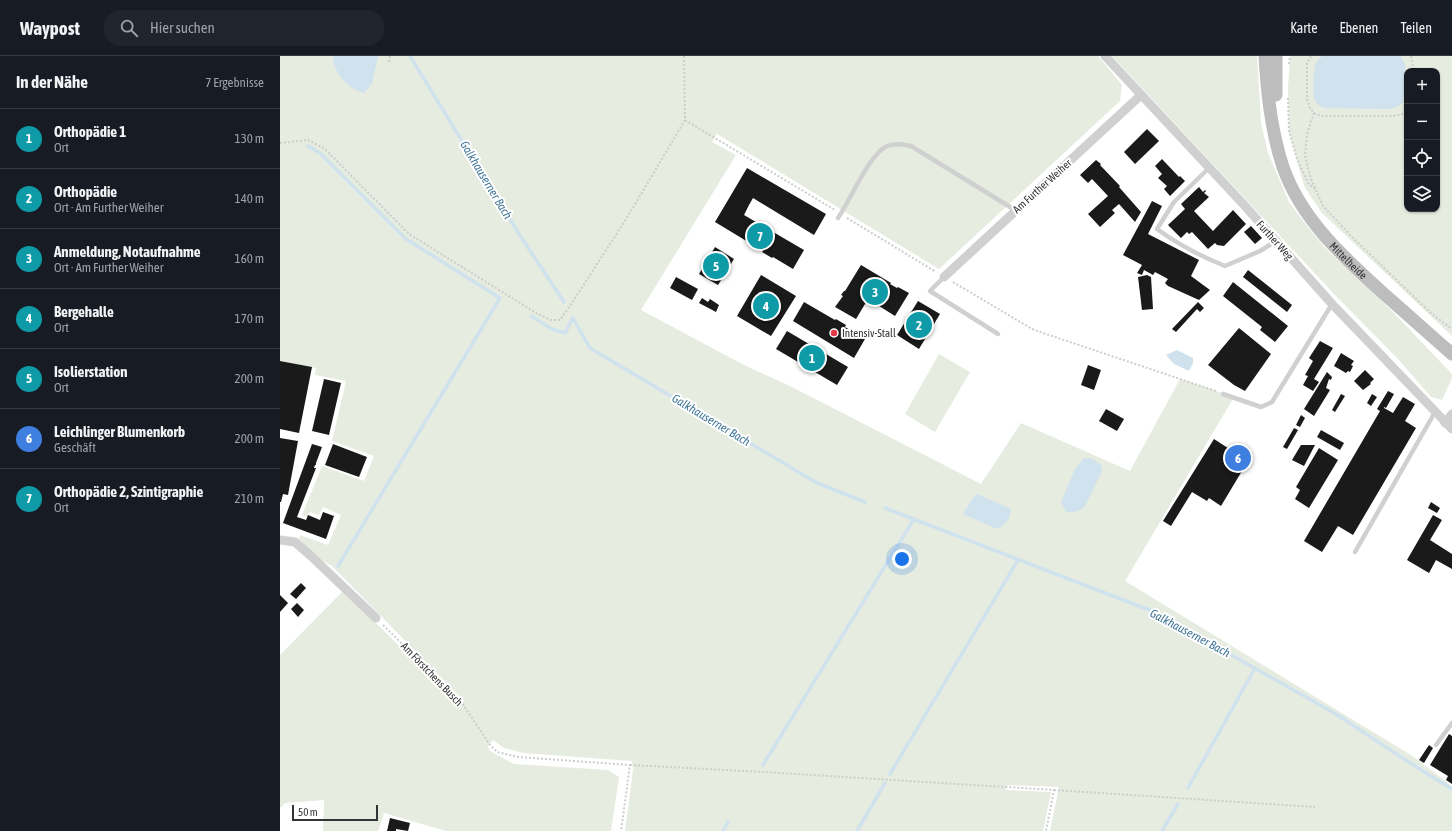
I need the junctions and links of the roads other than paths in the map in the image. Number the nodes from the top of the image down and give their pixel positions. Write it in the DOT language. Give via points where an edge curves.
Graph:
graph roads {
  1 [pos="1105,56"];
  2 [pos="1265,56"];
  3 [pos="1276,56"];
  4 [pos="1284,60"];
  5 [pos="1276,79"];
  6 [pos="1141,95"];
  7 [pos="1277,143"];
  8 [pos="1208,168"];
  9 [pos="1015,210"];
  10 [pos="838,218"];
  11 [pos="1276,241"];
  12 [pos="944,277"];
  13 [pos="1332,304"];
  14 [pos="998,334"];
  15 [pos="1452,354"];
  16 [pos="1223,394"];
  17 [pos="1435,412"];
  18 [pos="1452,414"];
  19 [pos="1445,422"];
  20 [pos="1452,430"];
  21 [pos="280,540"];
  22 [pos="1355,552"];
  23 [pos="376,618"];
  24 [pos="1452,723"];
  25 [pos="1436,745"];
  1 -- 6 [label="street, Further Weg"];
  2 -- 7 [label="main road, Mittelheide" via="1270,116"];
  3 -- 5 [label="main road, Mittelheide"];
  4 -- 5 [label="main road"];
  5 -- 7 [label="main road, Mittelheide"];
  6 -- 8 [label="street, Further Weg"];
  6 -- 9 [label="street, Am Further Weiher"];
  7 -- 15 [label="main road, Mittelheide" via="1295,193 1327,239 1358,271"];
  8 -- 11 [label="street, Further Weg"];
  8 -- 11 [label="lane" via="1174,202 1157,229 1181,246 1225,266 1260,252"];
  9 -- 10 [label="lane" via="911,146 899,144 886,147 875,155"];
  9 -- 12 [label="street, Am Further Weiher"];
  11 -- 13 [label="street, Further Weg"];
  12 -- 14 [label="lane" via="930,291"];
  13 -- 16 [label="lane" via="1272,402 1261,407"];
  13 -- 17 [label="street, Further Weg"];
  17 -- 19 [label="street, Further Weg"];
  17 -- 22 [label="lane"];
  18 -- 19 [label="street"];
  19 -- 20 [label="street, Further Weg"];
  21 -- 23 [label="street" via="295,542"];
  24 -- 25 [label="lane"];
}
